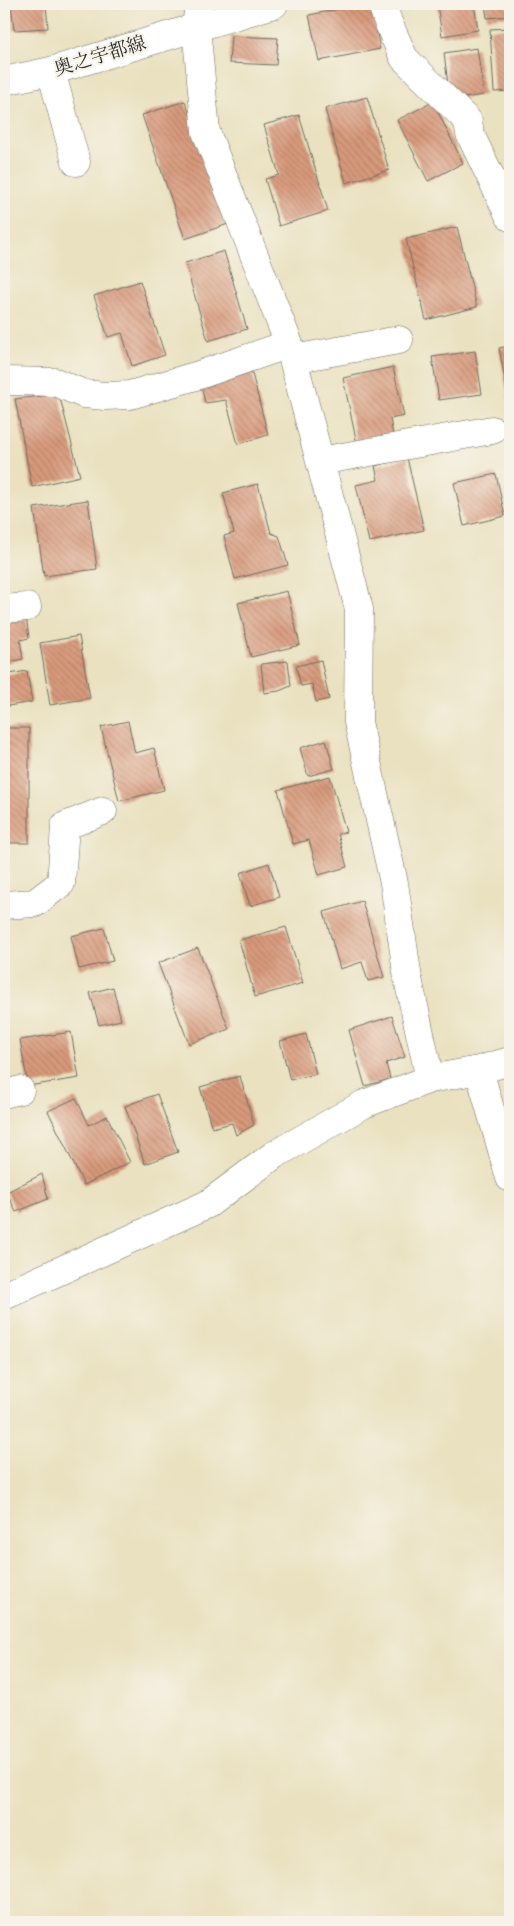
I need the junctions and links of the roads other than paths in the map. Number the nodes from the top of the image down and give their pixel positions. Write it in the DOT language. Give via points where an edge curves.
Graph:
graph roads {
  1 [pos="274,4"];
  2 [pos="382,4"];
  3 [pos="197,15"];
  4 [pos="51,71"];
  5 [pos="4,81"];
  6 [pos="76,162"];
  7 [pos="510,216"];
  8 [pos="399,340"];
  9 [pos="291,352"];
  10 [pos="4,381"];
  11 [pos="492,430"];
  12 [pos="320,461"];
  13 [pos="103,811"];
  14 [pos="4,905"];
  15 [pos="510,1061"];
  16 [pos="479,1070"];
  17 [pos="430,1079"];
  18 [pos="510,1178"];
  19 [pos="4,1296"];
  1 -- 3 [label="street, 奥之宇都線"];
  2 -- 7 [label="street" via="404,58 468,121 470,134"];
  3 -- 4 [label="street, 奥之宇都線"];
  3 -- 9 [label="street" via="206,132"];
  4 -- 5 [label="street, 奥之宇都線"];
  4 -- 6 [label="street"];
  8 -- 9 [label="street"];
  9 -- 10 [label="street" via="130,395 84,394 55,382"];
  9 -- 12 [label="street"];
  11 -- 12 [label="street"];
  12 -- 17 [label="street" via="359,609 358,722 394,883 408,979"];
  13 -- 14 [label="street" via="65,826 61,883 35,903"];
  15 -- 16 [label="street"];
  16 -- 17 [label="street"];
  16 -- 18 [label="street"];
  17 -- 19 [label="street" via="364,1104 274,1155 208,1204"];
}
